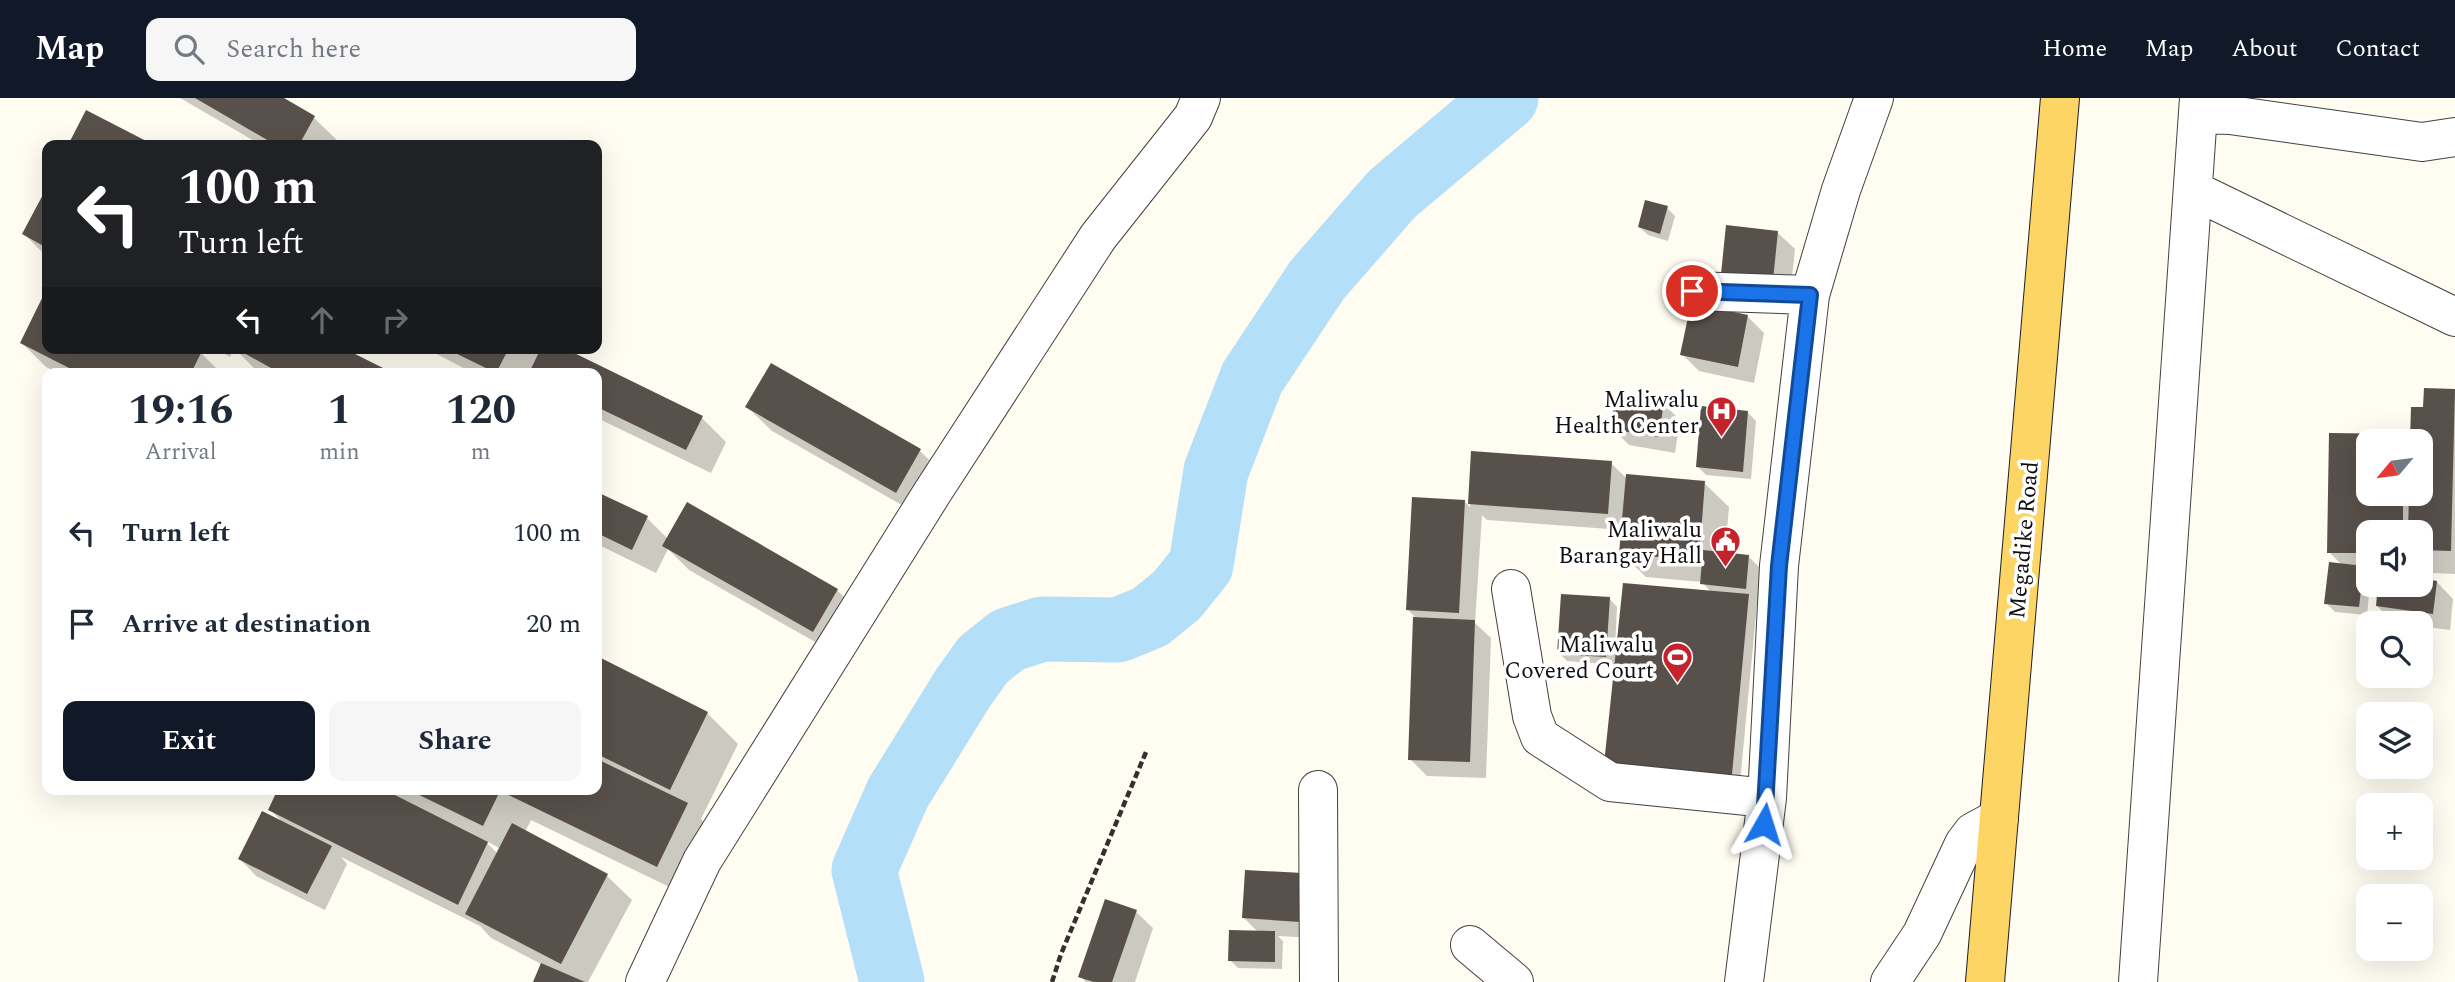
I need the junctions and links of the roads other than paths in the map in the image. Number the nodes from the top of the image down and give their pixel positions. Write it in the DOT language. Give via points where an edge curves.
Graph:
graph roads {
  1 [pos="1201,98"];
  2 [pos="1874,98"];
  3 [pos="2060,98"];
  4 [pos="2218,106"];
  5 [pos="2455,137"];
  6 [pos="2195,191"];
  7 [pos="1692,291"];
  8 [pos="1810,295"];
  9 [pos="2455,317"];
  10 [pos="1511,589"];
  11 [pos="1318,790"];
  12 [pos="1767,798"];
  13 [pos="1999,818"];
  14 [pos="1470,945"];
  15 [pos="645,982"];
  16 [pos="1319,982"];
  17 [pos="1514,982"];
  18 [pos="1744,982"];
  19 [pos="1890,982"];
  20 [pos="1985,982"];
  21 [pos="2138,982"];
  1 -- 15 [label="street" via="1193,117 1098,237 932,492 702,861"];
  2 -- 8 [label="street"];
  3 -- 13 [label="main road, Megadike Road"];
  4 -- 5 [label="street" via="2422,142"];
  4 -- 6 [label="street"];
  6 -- 9 [label="street"];
  6 -- 21 [label="street"];
  7 -- 8 [label="street"];
  8 -- 12 [label="street" via="1779,566"];
  10 -- 12 [label="street" via="1532,716 1540,737 1611,782"];
  11 -- 16 [label="street"];
  12 -- 18 [label="street"];
  13 -- 19 [label="street" via="1973,832 1964,844 1922,934"];
  13 -- 20 [label="main road, Megadike Road"];
  14 -- 17 [label="street"];
}
